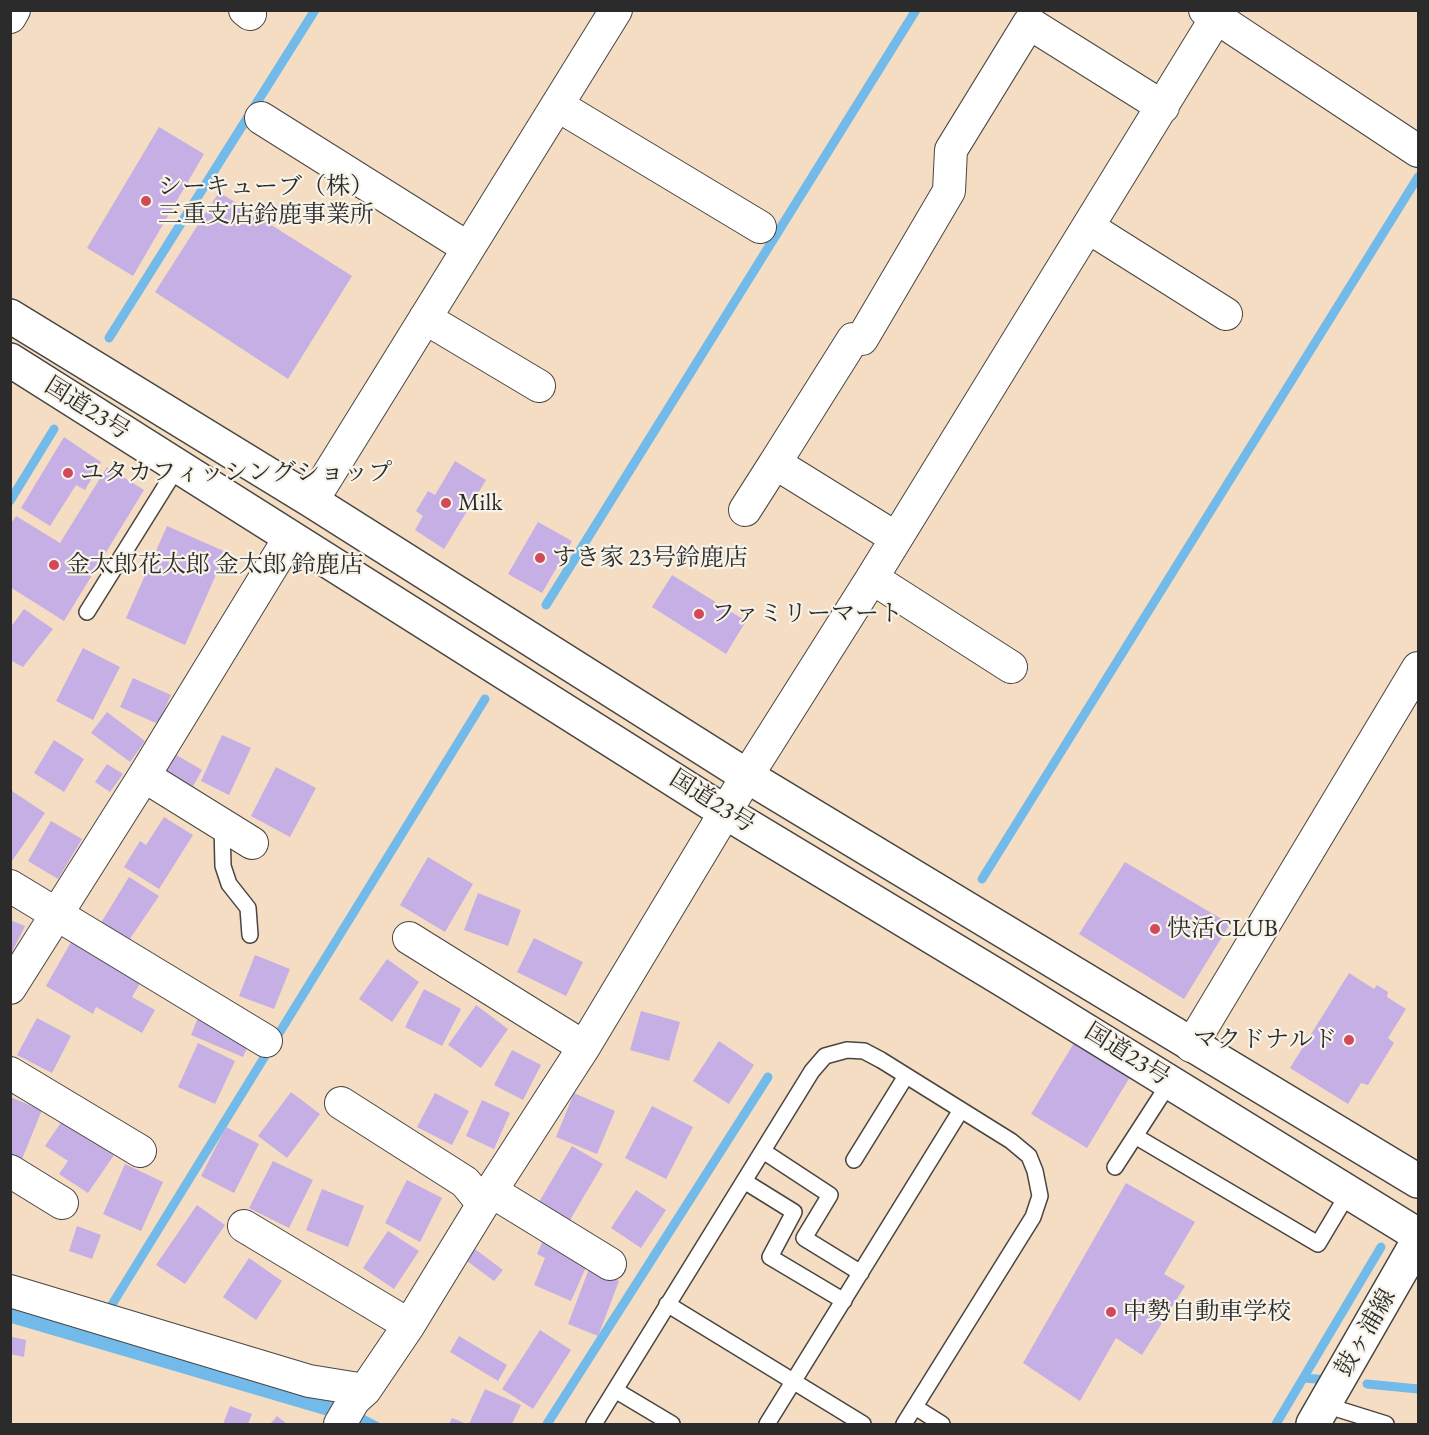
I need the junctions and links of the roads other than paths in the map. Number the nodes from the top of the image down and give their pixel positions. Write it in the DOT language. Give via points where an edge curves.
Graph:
graph roads {
  1 [pos="14,10"];
  2 [pos="616,10"];
  3 [pos="1214,13"];
  4 [pos="10,17"];
  5 [pos="557,105"];
  6 [pos="1163,106"];
  7 [pos="261,118"];
  8 [pos="1419,151"];
  9 [pos="760,227"];
  10 [pos="1088,227"];
  11 [pos="468,248"];
  12 [pos="1226,315"];
  13 [pos="10,316"];
  14 [pos="425,318"];
  15 [pos="10,360"];
  16 [pos="539,386"];
  17 [pos="775,463"];
  18 [pos="178,466"];
  19 [pos="312,501"];
  20 [pos="745,510"];
  21 [pos="290,537"];
  22 [pos="896,538"];
  23 [pos="872,578"];
  24 [pos="87,612"];
  25 [pos="1011,667"];
  26 [pos="1419,668"];
  27 [pos="144,776"];
  28 [pos="747,776"];
  29 [pos="725,812"];
  30 [pos="222,824"];
  31 [pos="252,843"];
  32 [pos="10,886"];
  33 [pos="56,914"];
  34 [pos="250,935"];
  35 [pos="409,938"];
  36 [pos="10,988"];
  37 [pos="266,1041"];
  38 [pos="1191,1046"];
  39 [pos="584,1047"];
  40 [pos="10,1073"];
  41 [pos="906,1076"];
  42 [pos="1170,1082"];
  43 [pos="341,1103"];
  44 [pos="961,1110"];
  45 [pos="1135,1136"];
  46 [pos="141,1151"];
  47 [pos="763,1151"];
  48 [pos="854,1160"];
  49 [pos="1115,1167"];
  50 [pos="10,1171"];
  51 [pos="744,1181"];
  52 [pos="1419,1181"];
  53 [pos="1349,1192"];
  54 [pos="487,1197"];
  55 [pos="62,1203"];
  56 [pos="244,1226"];
  57 [pos="1419,1235"];
  58 [pos="1419,1241"];
  59 [pos="610,1264"];
  60 [pos="861,1273"];
  61 [pos="10,1291"];
  62 [pos="844,1300"];
  63 [pos="668,1304"];
  64 [pos="409,1325"];
  65 [pos="793,1383"];
  66 [pos="615,1390"];
  67 [pos="353,1405"];
  68 [pos="915,1407"];
  69 [pos="1319,1415"];
  70 [pos="594,1425"];
  71 [pos="672,1425"];
  72 [pos="767,1425"];
  73 [pos="863,1425"];
  74 [pos="904,1425"];
  75 [pos="942,1425"];
  76 [pos="1386,1425"];
  1 -- 4 [label="street"];
  2 -- 5 [label="street"];
  3 -- 6 [label="street"];
  3 -- 8 [label="street"];
  5 -- 9 [label="street"];
  5 -- 11 [label="street"];
  6 -- 10 [label="street"];
  6 -- 17 [label="street" via="1029,23 951,150 949,191 862,339 853,339"];
  7 -- 11 [label="street"];
  10 -- 12 [label="street"];
  10 -- 22 [label="street"];
  11 -- 14 [label="street"];
  13 -- 19 [label="main road, 国道23号"];
  14 -- 16 [label="street"];
  14 -- 19 [label="street"];
  15 -- 18 [label="main road, 国道23号"];
  17 -- 20 [label="street"];
  17 -- 22 [label="street"];
  18 -- 21 [label="main road, 国道23号"];
  18 -- 24 [label="lane"];
  19 -- 28 [label="main road, 国道23号"];
  21 -- 27 [label="street"];
  21 -- 29 [label="main road, 国道23号"];
  22 -- 23 [label="street"];
  23 -- 25 [label="street"];
  23 -- 28 [label="street"];
  26 -- 38 [label="street"];
  27 -- 30 [label="street"];
  27 -- 33 [label="street"];
  28 -- 29 [label="street"];
  28 -- 38 [label="main road, 国道23号"];
  29 -- 39 [label="street"];
  29 -- 42 [label="main road, 国道23号"];
  30 -- 31 [label="street"];
  30 -- 34 [label="lane" via="223,866 229,884 248,908"];
  32 -- 33 [label="street"];
  33 -- 36 [label="street"];
  33 -- 37 [label="street"];
  35 -- 39 [label="street"];
  38 -- 52 [label="main road, 国道23号"];
  39 -- 54 [label="street"];
  40 -- 46 [label="street"];
  41 -- 44 [label="lane"];
  41 -- 47 [label="lane" via="864,1051 847,1050 825,1056"];
  41 -- 48 [label="lane"];
  42 -- 45 [label="lane"];
  42 -- 53 [label="main road, 国道23号"];
  43 -- 54 [label="street"];
  44 -- 60 [label="lane"];
  44 -- 68 [label="lane" via="1029,1156 1040,1196 1033,1217"];
  45 -- 49 [label="lane"];
  45 -- 53 [label="lane" via="1318,1244"];
  47 -- 51 [label="lane"];
  47 -- 60 [label="lane" via="830,1195 804,1238"];
  50 -- 55 [label="street"];
  51 -- 62 [label="lane" via="794,1212 770,1257"];
  51 -- 63 [label="lane"];
  53 -- 57 [label="main road, 国道23号"];
  54 -- 59 [label="street"];
  54 -- 64 [label="street"];
  56 -- 64 [label="street"];
  58 -- 69 [label="main road, 鼓ヶ浦線"];
  60 -- 62 [label="lane"];
  61 -- 67 [label="street" via="309,1381"];
  62 -- 65 [label="lane"];
  63 -- 65 [label="lane"];
  63 -- 66 [label="lane"];
  64 -- 67 [label="street"];
  65 -- 72 [label="lane"];
  65 -- 73 [label="lane"];
  66 -- 70 [label="lane"];
  66 -- 71 [label="lane"];
  68 -- 74 [label="lane"];
  68 -- 75 [label="lane"];
  69 -- 76 [label="lane"];
}
